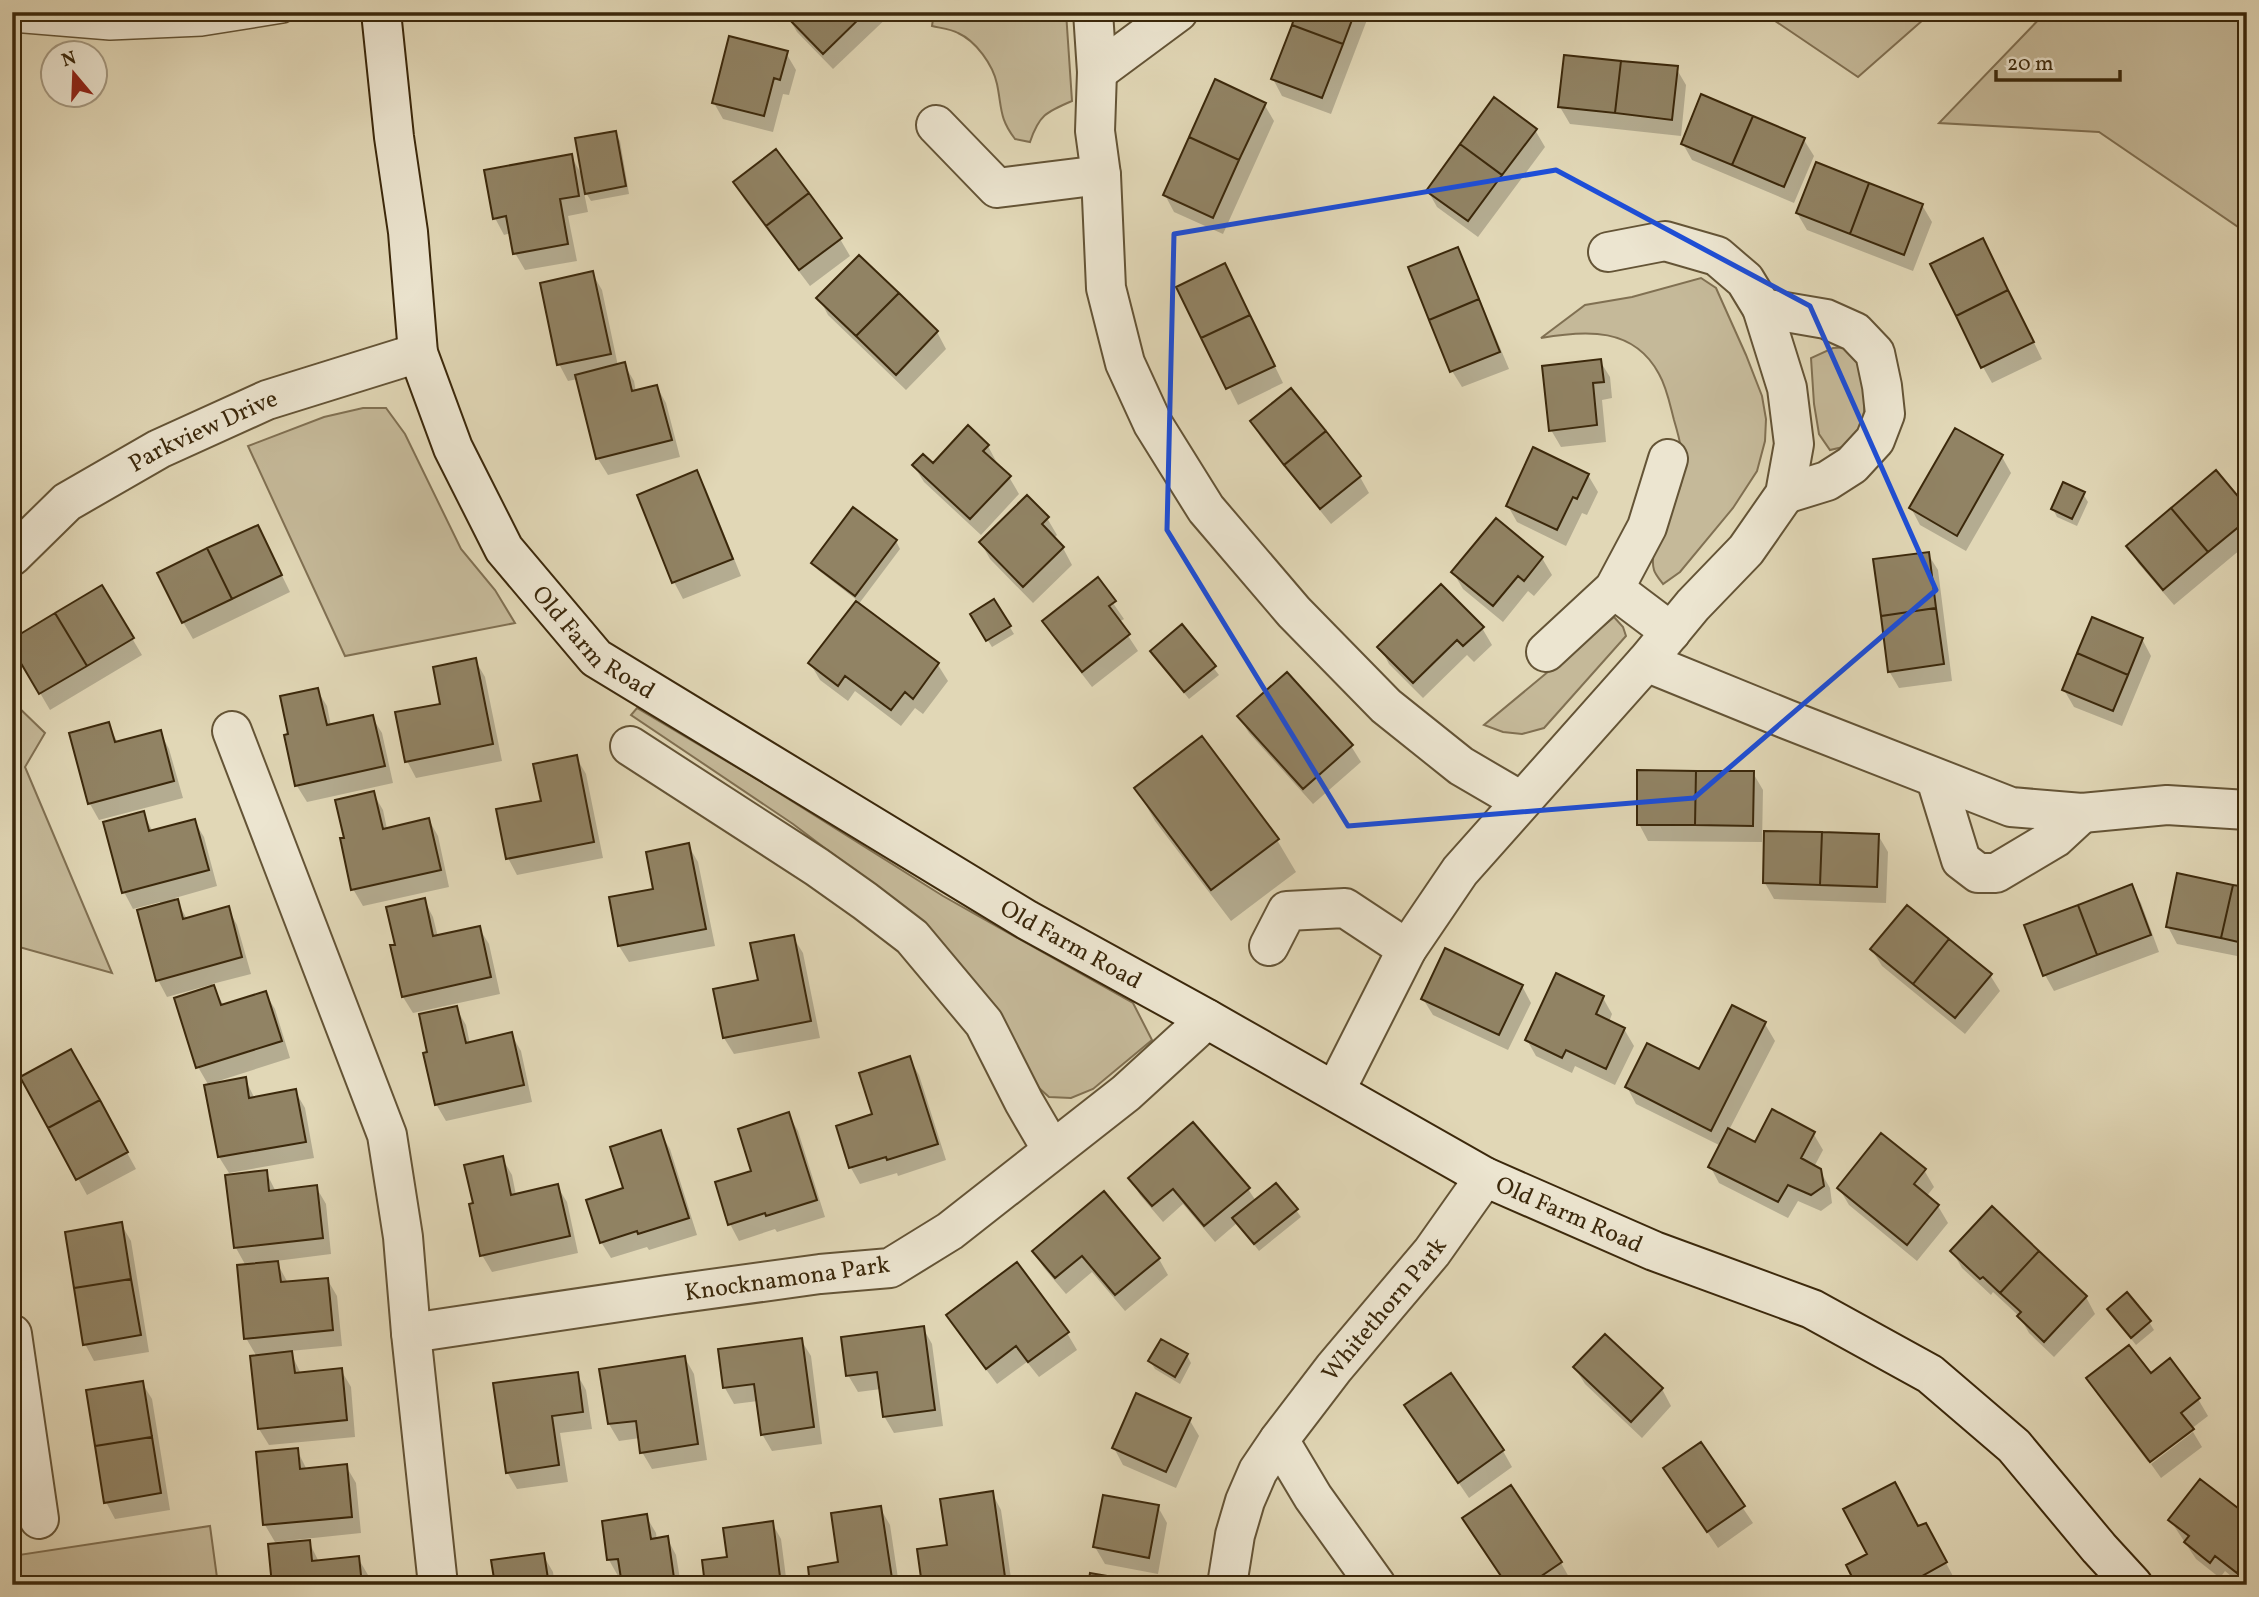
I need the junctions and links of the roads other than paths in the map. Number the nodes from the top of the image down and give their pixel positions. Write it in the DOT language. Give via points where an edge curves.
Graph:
graph roads {
  1 [pos="283,12"];
  2 [pos="381,12"];
  3 [pos="1093,12"];
  4 [pos="1178,12"];
  5 [pos="12,21"];
  6 [pos="1097,72"];
  7 [pos="936,125"];
  8 [pos="1101,175"];
  9 [pos="1608,252"];
  10 [pos="1762,309"];
  11 [pos="418,353"];
  12 [pos="1668,459"];
  13 [pos="1785,494"];
  14 [pos="12,556"];
  15 [pos="1614,589"];
  16 [pos="1671,632"];
  17 [pos="1546,652"];
  18 [pos="1646,662"];
  19 [pos="232,731"];
  20 [pos="630,746"];
  21 [pos="1936,779"];
  22 [pos="1521,801"];
  23 [pos="2247,810"];
  24 [pos="2082,813"];
  25 [pos="1269,946"];
  26 [pos="1407,949"];
  27 [pos="1207,1019"];
  28 [pos="1335,1091"];
  29 [pos="1052,1150"];
  30 [pos="1485,1177"];
  31 [pos="411,1333"];
  32 [pos="12,1334"];
  33 [pos="1279,1440"];
  34 [pos="39,1519"];
  35 [pos="438,1585"];
  36 [pos="1227,1585"];
  37 [pos="1376,1585"];
  38 [pos="2133,1585"];
  1 -- 5 [label="lane" via="202,25 110,29"];
  2 -- 11 [label="street, Old Farm Road"];
  3 -- 6 [label="street"];
  4 -- 6 [label="street"];
  6 -- 8 [label="street"];
  7 -- 8 [label="street" via="997,188"];
  8 -- 22 [label="street" via="1106,288 1125,363 1153,424 1206,509 1294,612 1386,706 1461,766"];
  9 -- 10 [label="street" via="1665,242 1717,256 1745,280"];
  10 -- 13 [label="street" via="1787,388 1794,444"];
  10 -- 13 [label="street" via="1826,319 1855,332 1875,353 1882,386 1885,414 1875,440 1852,465 1827,481"];
  11 -- 14 [label="street, Parkview Drive" via="268,400 159,449 67,502"];
  11 -- 27 [label="street, Old Farm Road" via="453,448 504,549 596,658 1027,920"];
  12 -- 15 [label="street" via="1647,527"];
  13 -- 16 [label="street" via="1746,550"];
  15 -- 16 [label="street"];
  15 -- 17 [label="street"];
  16 -- 18 [label="street"];
  18 -- 21 [label="street"];
  18 -- 22 [label="street"];
  19 -- 31 [label="street" via="387,1135 403,1237"];
  20 -- 29 [label="street" via="806,860 912,937 984,1023"];
  21 -- 24 [label="street" via="2011,807"];
  21 -- 24 [label="street" via="1961,860 1978,873 1996,873 2055,838"];
  22 -- 26 [label="street" via="1461,871"];
  23 -- 24 [label="street" via="2167,805"];
  25 -- 26 [label="street" via="1287,911 1345,908"];
  26 -- 28 [label="street"];
  27 -- 28 [label="street, Old Farm Road"];
  27 -- 29 [label="street, Knocknamona Park" via="1126,1093"];
  28 -- 30 [label="street, Old Farm Road"];
  29 -- 31 [label="street, Knocknamona Park" via="950,1231 890,1268"];
  30 -- 33 [label="street, Whitethorn Park" via="1432,1252"];
  30 -- 38 [label="street, Old Farm Road" via="1654,1251 1812,1309 1930,1374 2014,1446"];
  31 -- 35 [label="street"];
  32 -- 34 [label="street"];
  33 -- 36 [label="street, Whitethorn Park" via="1245,1501 1234,1535"];
  33 -- 37 [label="street"];
}
